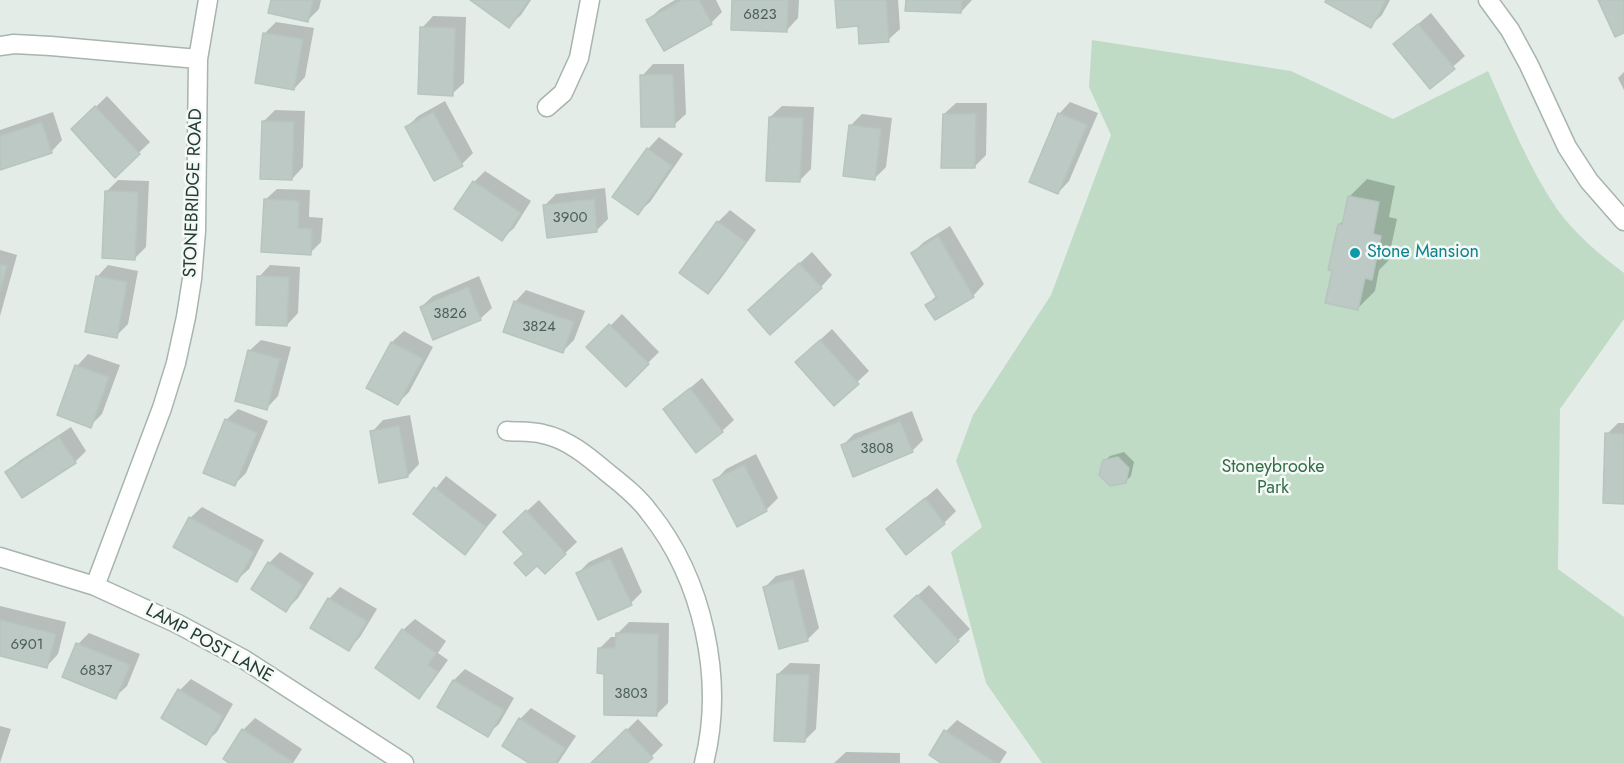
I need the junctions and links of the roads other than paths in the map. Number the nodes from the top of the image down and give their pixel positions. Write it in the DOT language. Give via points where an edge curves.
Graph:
graph roads {
  1 [pos="208,0"];
  2 [pos="590,0"];
  3 [pos="1488,0"];
  4 [pos="0,46"];
  5 [pos="198,59"];
  6 [pos="547,107"];
  7 [pos="1624,221"];
  8 [pos="507,431"];
  9 [pos="0,557"];
  10 [pos="95,586"];
  11 [pos="404,763"];
  12 [pos="704,763"];
  1 -- 5 [label="street, STONEBRIDGE ROAD"];
  2 -- 6 [label="street" via="579,58 563,93"];
  3 -- 7 [label="street" via="1529,65 1567,147 1589,181"];
  4 -- 5 [label="street" via="51,46"];
  5 -- 10 [label="street, STONEBRIDGE ROAD" via="196,231 186,317 162,408"];
  8 -- 12 [label="street" via="543,434 571,445 630,491 668,538 687,578 706,637 711,711"];
  9 -- 10 [label="street, LAMP POST LANE"];
  10 -- 11 [label="street, LAMP POST LANE" via="245,660"];
}
